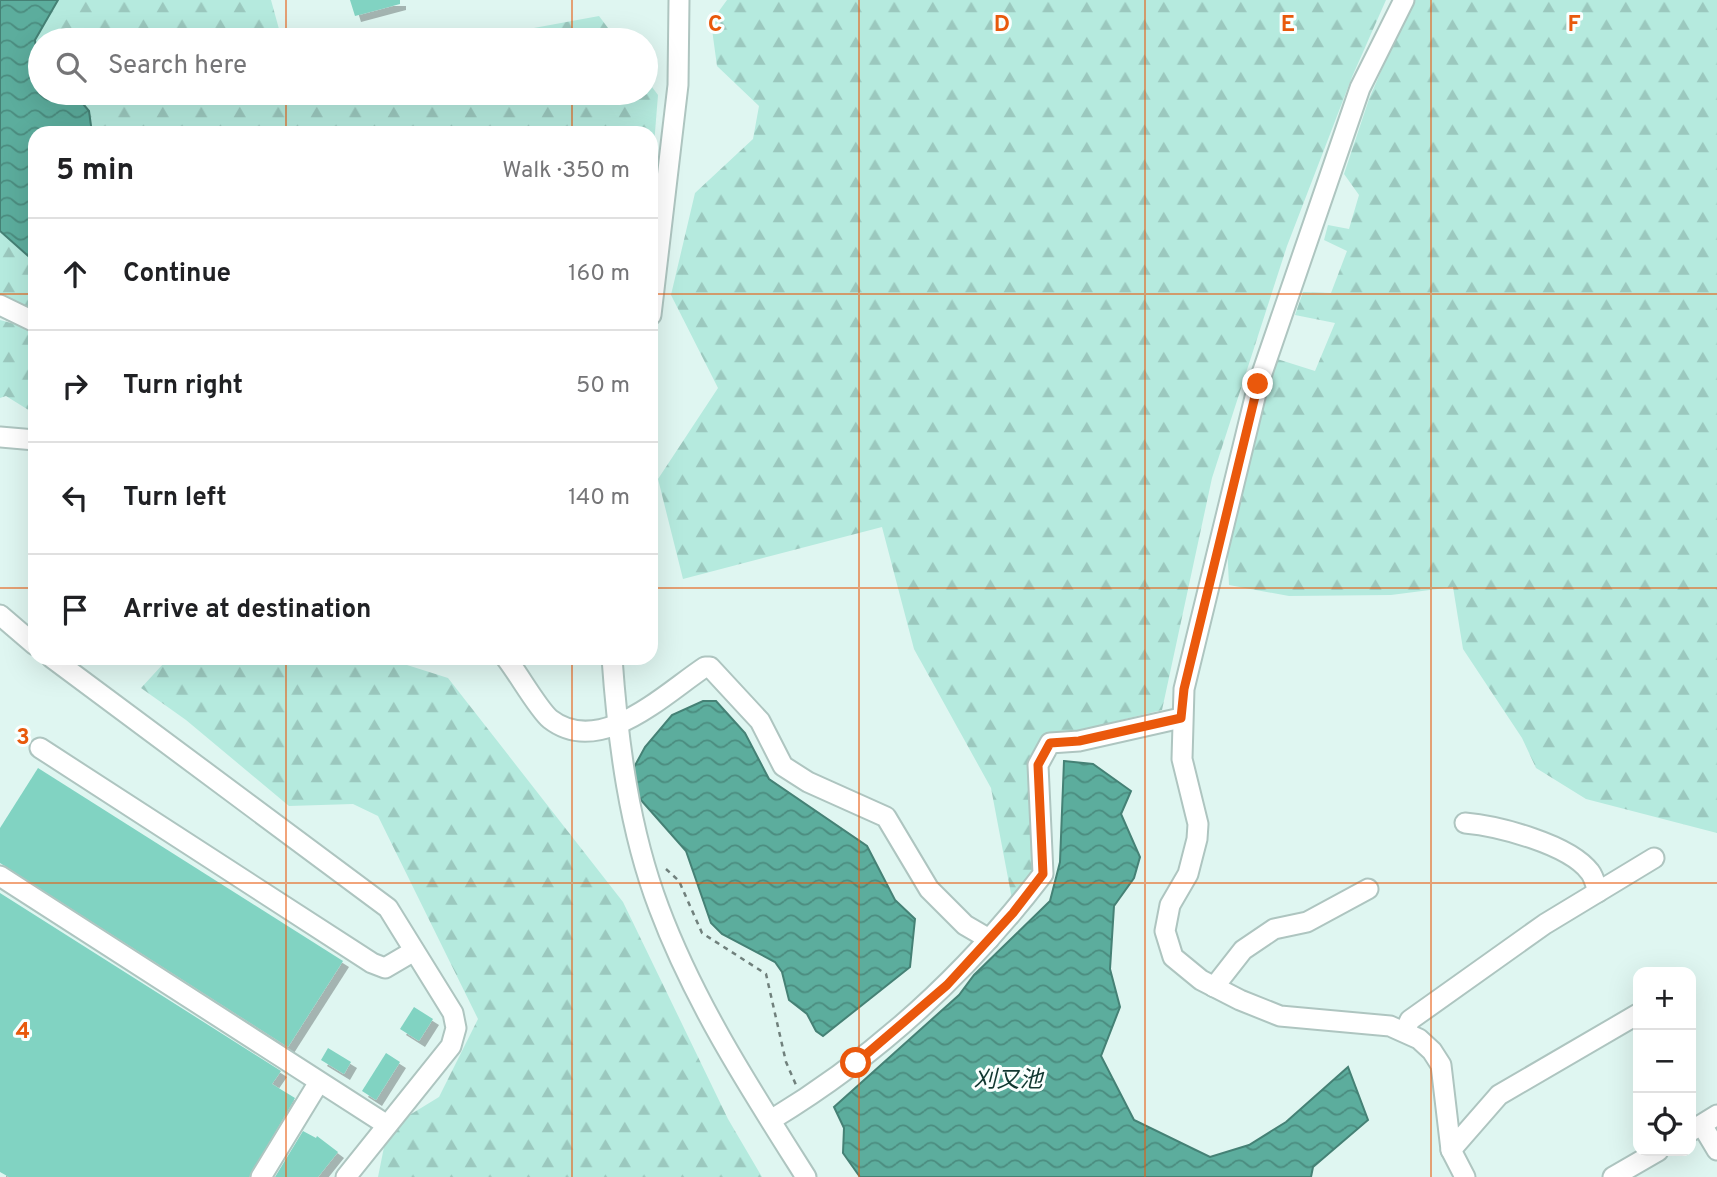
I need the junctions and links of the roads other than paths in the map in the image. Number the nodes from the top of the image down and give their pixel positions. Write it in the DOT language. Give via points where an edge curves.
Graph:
graph roads {
  1 [pos="679,0"];
  2 [pos="1404,0"];
  3 [pos="658,255"];
  4 [pos="0,305"];
  5 [pos="28,319"];
  6 [pos="0,437"];
  7 [pos="28,439"];
  8 [pos="0,615"];
  9 [pos="28,639"];
  10 [pos="61,665"];
  11 [pos="511,665"];
  12 [pos="613,665"];
  13 [pos="1181,718"];
  14 [pos="617,726"];
  15 [pos="40,748"];
  16 [pos="1465,823"];
  17 [pos="1654,858"];
  18 [pos="0,876"];
  19 [pos="1368,889"];
  20 [pos="1598,892"];
  21 [pos="989,939"];
  22 [pos="414,951"];
  23 [pos="1214,987"];
  24 [pos="1633,1017"];
  25 [pos="1405,1031"];
  26 [pos="319,1082"];
  27 [pos="771,1121"];
  28 [pos="1703,1124"];
  29 [pos="387,1125"];
  30 [pos="1451,1150"];
  31 [pos="1717,1150"];
  32 [pos="1649,1156"];
  33 [pos="261,1177"];
  34 [pos="346,1177"];
  35 [pos="806,1177"];
  36 [pos="1465,1177"];
  37 [pos="1613,1177"];
  1 -- 3 [label="street" via="678,85"];
  2 -- 13 [label="street" via="1360,88 1258,384"];
  4 -- 5 [label="street"];
  6 -- 7 [label="street"];
  8 -- 9 [label="street"];
  10 -- 22 [label="street" via="388,908"];
  11 -- 14 [label="street" via="549,718 576,733"];
  12 -- 14 [label="street"];
  13 -- 21 [label="street" via="1050,743 1038,765 1043,874"];
  13 -- 23 [label="street" via="1182,759 1198,824 1197,839 1188,874 1170,905 1165,931 1173,957"];
  14 -- 21 [label="street" via="710,667 760,721 783,766 886,817 929,889 965,925"];
  14 -- 27 [label="street" via="640,845 658,906 713,1026"];
  15 -- 22 [label="street" via="372,963 385,968"];
  16 -- 20 [label="street" via="1496,825 1549,846 1591,873"];
  17 -- 20 [label="street"];
  18 -- 26 [label="street"];
  19 -- 23 [label="street" via="1307,922 1274,929 1243,950"];
  20 -- 25 [label="street" via="1410,1020"];
  21 -- 27 [label="street" via="947,985 856,1063"];
  22 -- 29 [label="street" via="453,1013 456,1028 451,1046"];
  23 -- 25 [label="street" via="1280,1016"];
  24 -- 30 [label="street" via="1499,1095"];
  25 -- 30 [label="street" via="1432,1051 1441,1065"];
  26 -- 29 [label="street"];
  26 -- 33 [label="street"];
  27 -- 35 [label="street"];
  28 -- 31 [label="street"];
  29 -- 34 [label="street"];
  30 -- 36 [label="street"];
  32 -- 37 [label="street"];
}
